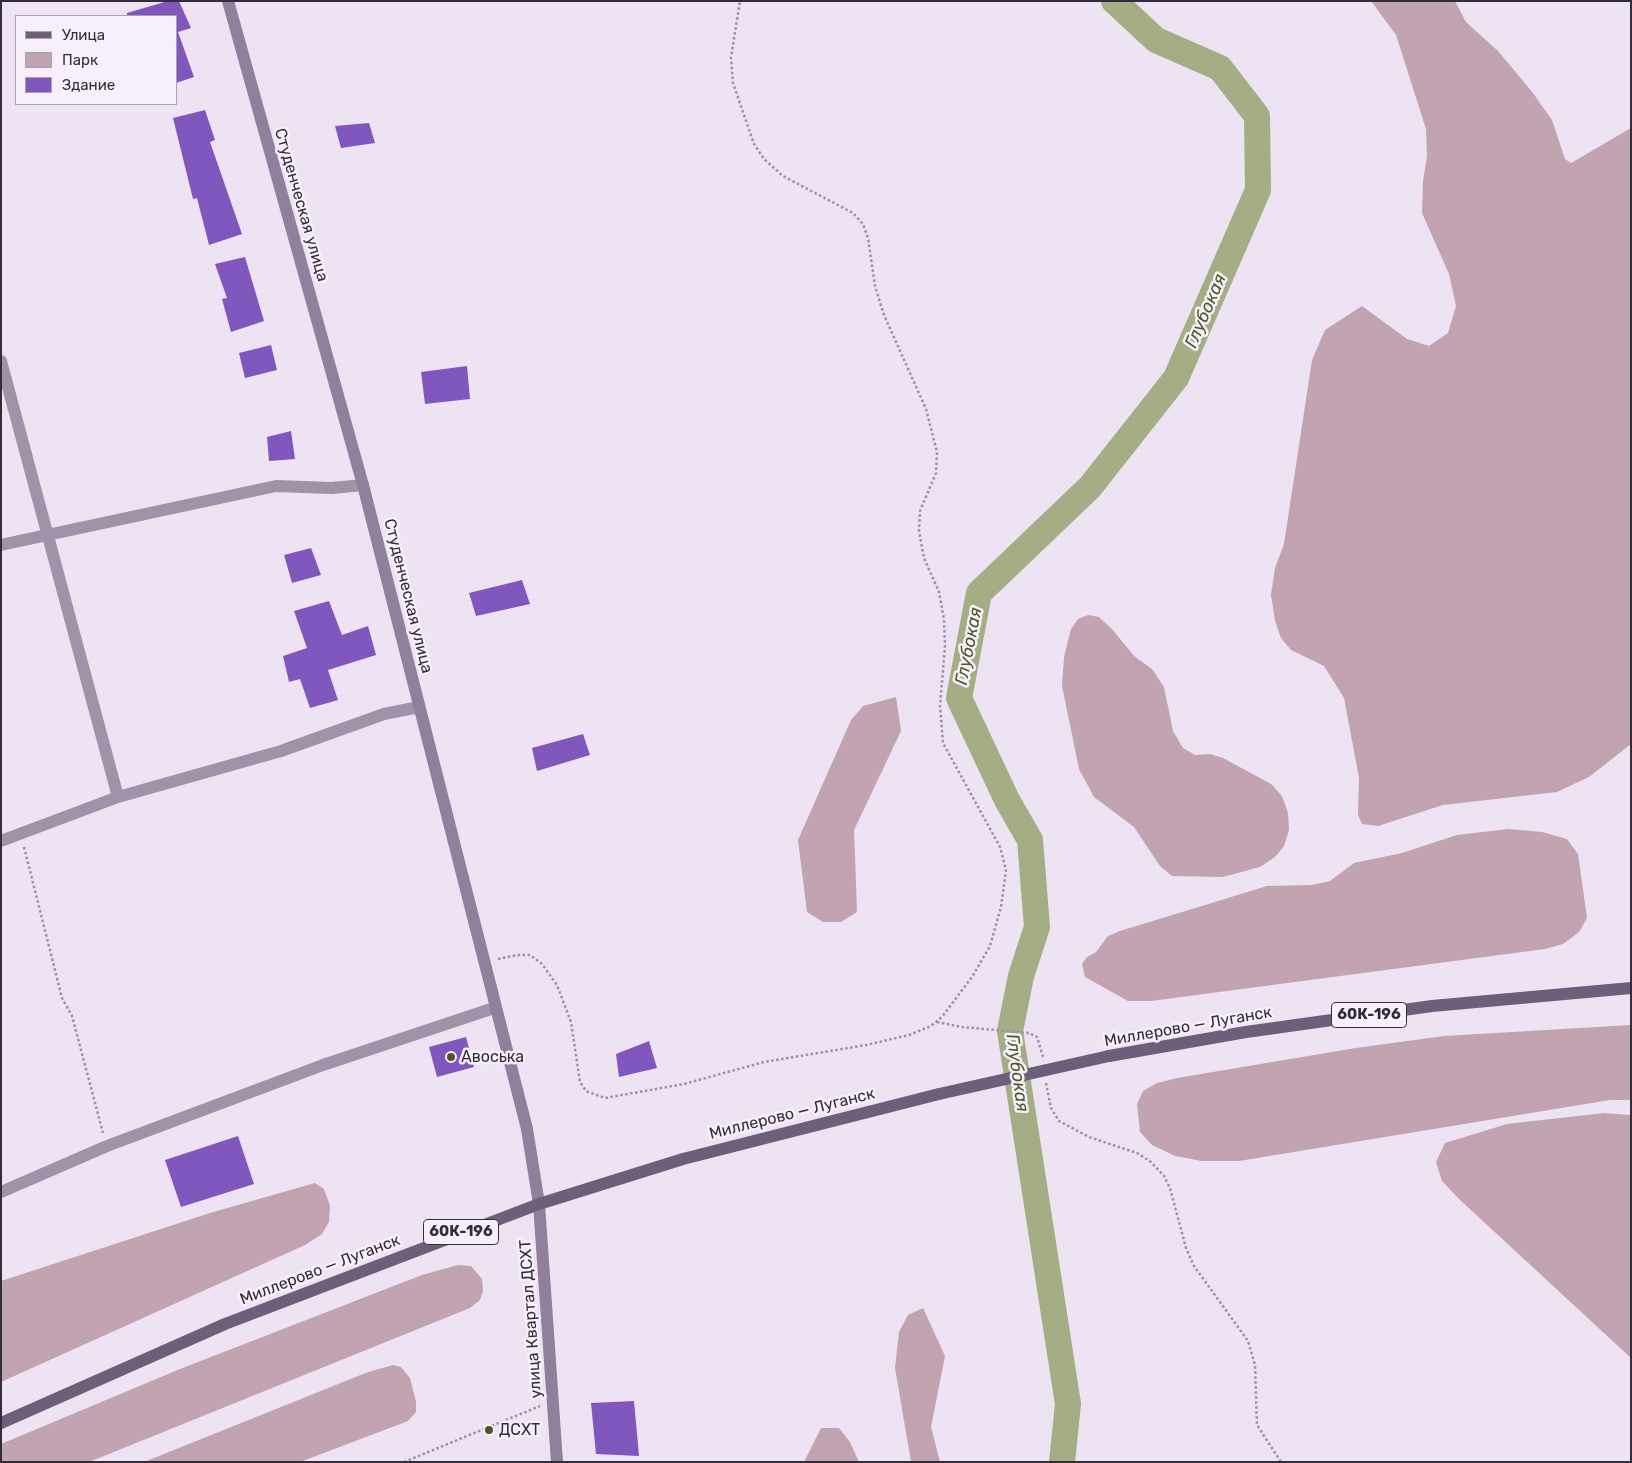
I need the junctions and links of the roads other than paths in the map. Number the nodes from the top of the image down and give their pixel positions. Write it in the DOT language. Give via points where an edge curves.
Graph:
graph roads {
  1 [pos="228,1"];
  2 [pos="1,361"];
  3 [pos="363,486"];
  4 [pos="48,535"];
  5 [pos="1,545"];
  6 [pos="419,707"];
  7 [pos="118,797"];
  8 [pos="1,841"];
  9 [pos="1631,988"];
  10 [pos="494,1008"];
  11 [pos="1,1192"];
  12 [pos="539,1204"];
  13 [pos="1,1423"];
  14 [pos="557,1462"];
  1 -- 3 [label="street, Студенческая улица"];
  2 -- 4 [label="street"];
  3 -- 4 [label="street" via="276,486"];
  3 -- 6 [label="street, Студенческая улица"];
  4 -- 5 [label="street"];
  4 -- 7 [label="street"];
  6 -- 7 [label="street" via="384,714 281,751"];
  6 -- 10 [label="street, Студенческая улица"];
  7 -- 8 [label="street"];
  9 -- 12 [label="main road, Миллерово — Луганск / 60К-196, bridge" via="1432,1006 1246,1032 1109,1056 939,1094 683,1158"];
  10 -- 11 [label="street" via="323,1064 107,1146"];
  10 -- 12 [label="street, Студенческая улица" via="526,1129"];
  12 -- 13 [label="main road, Миллерово — Луганск / 60К-196" via="225,1324"];
  12 -- 14 [label="street, улица Квартал ДСХТ"];
}
